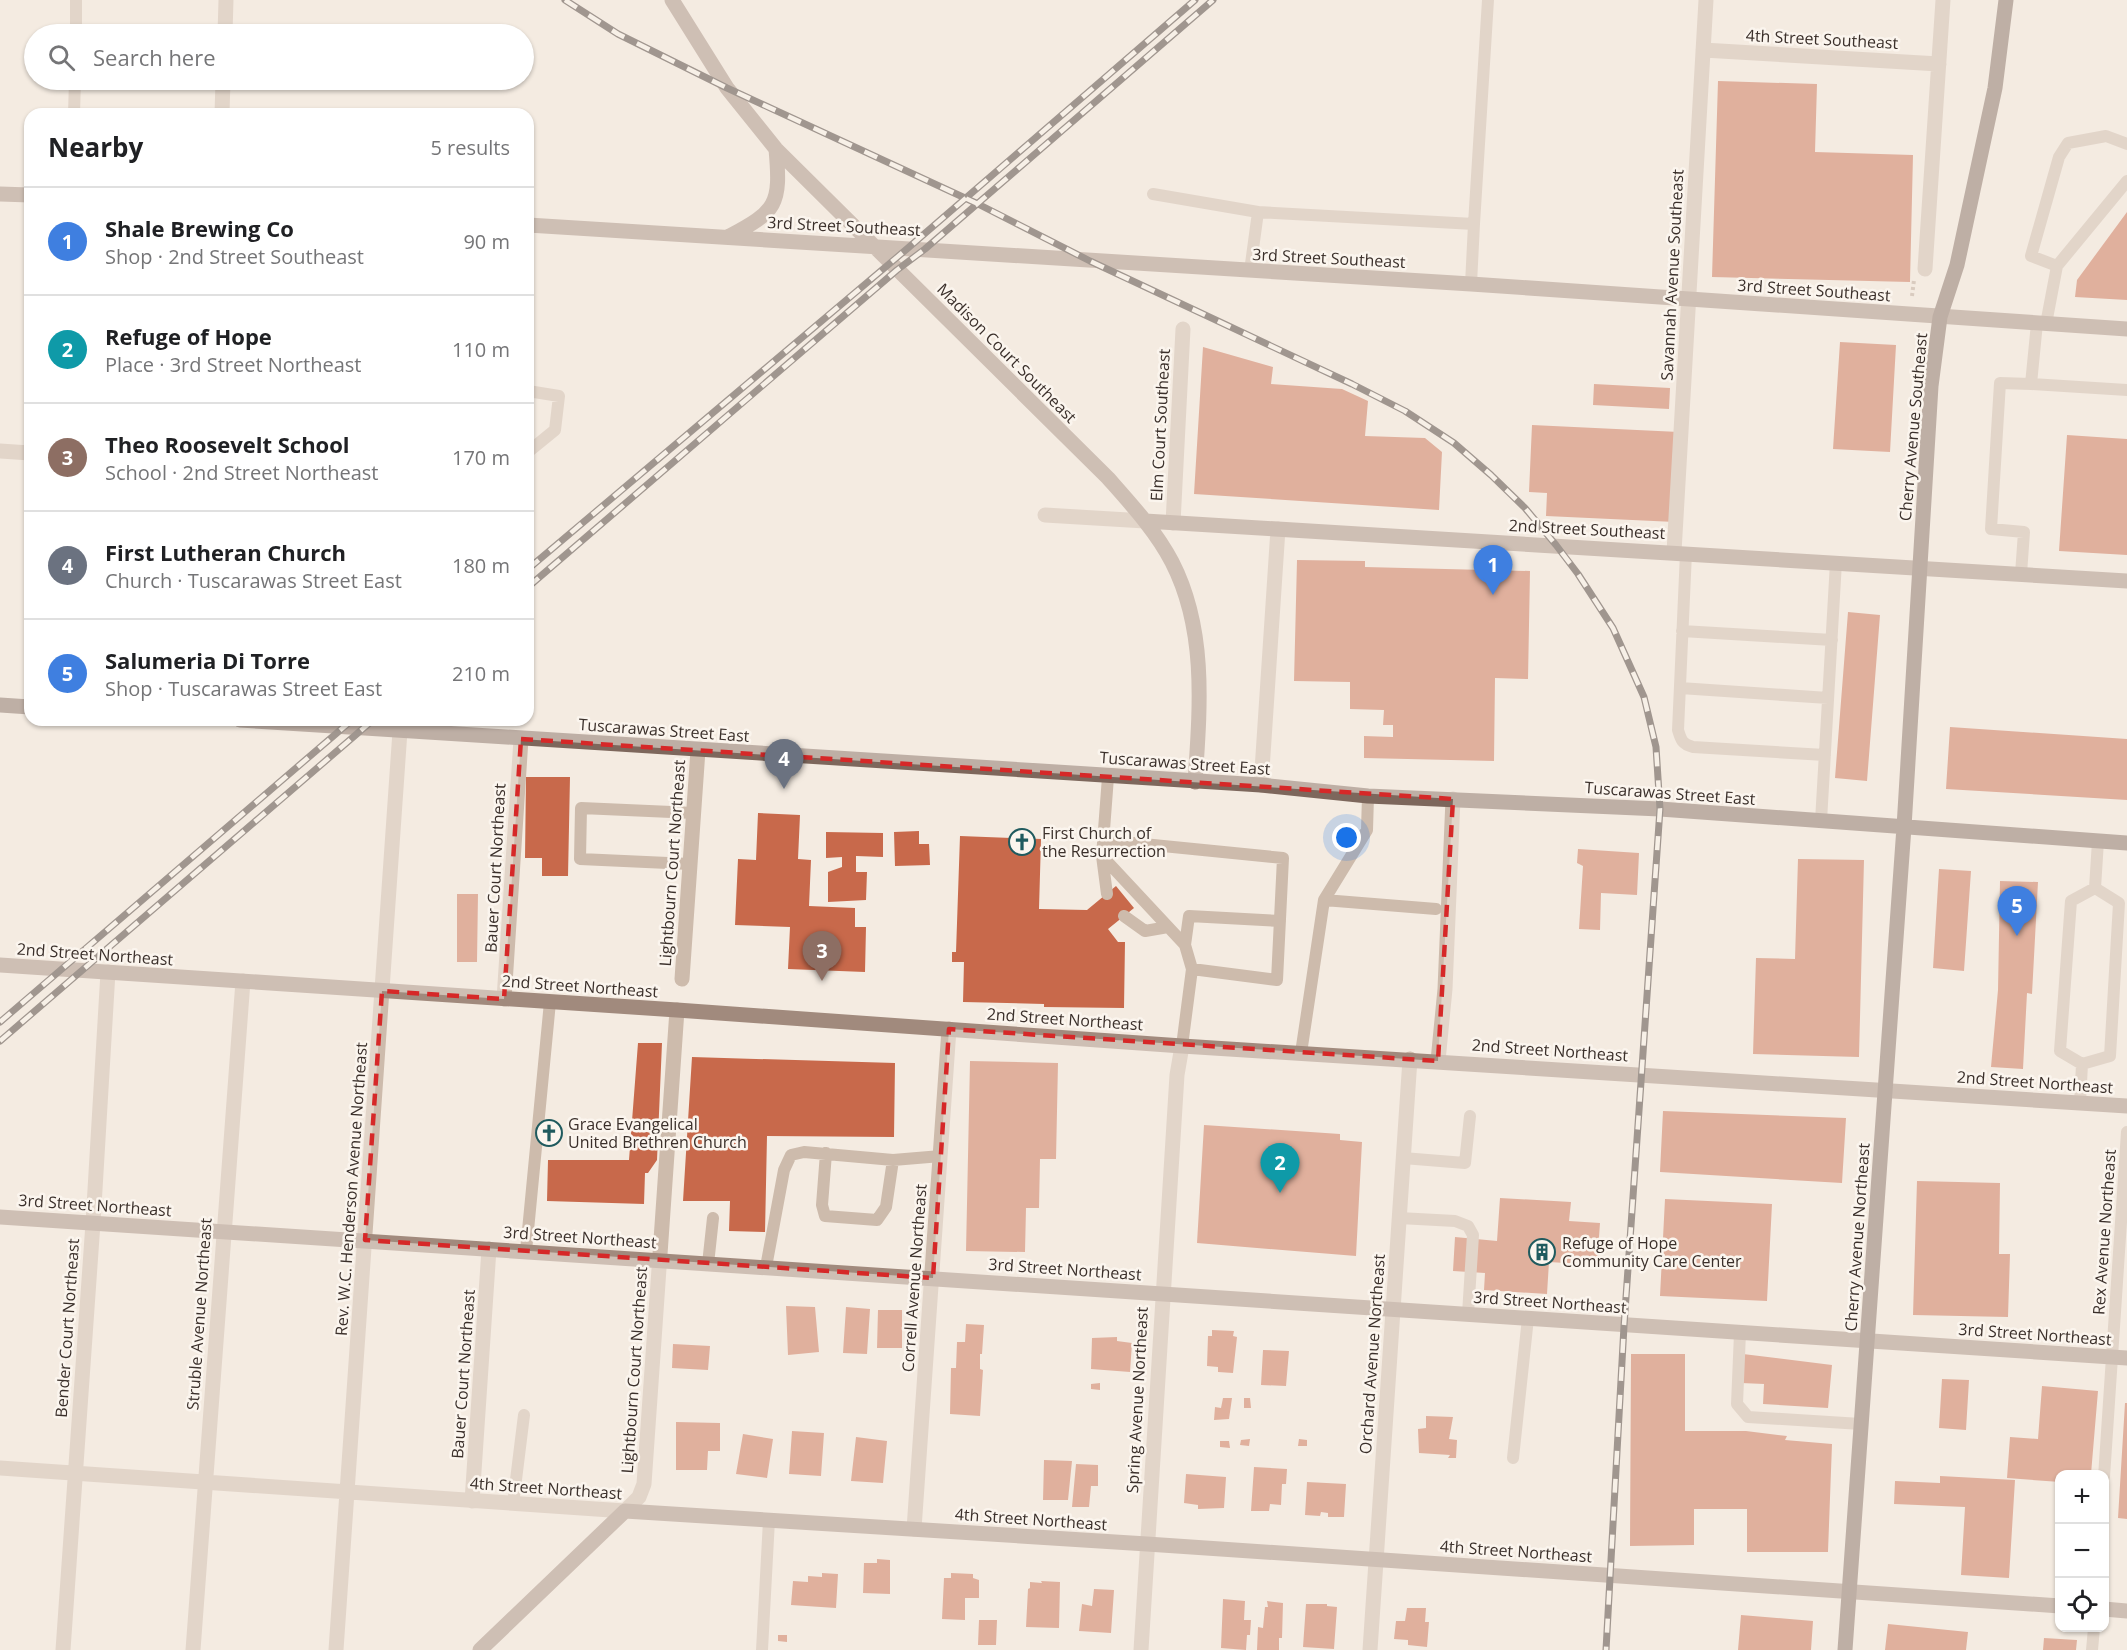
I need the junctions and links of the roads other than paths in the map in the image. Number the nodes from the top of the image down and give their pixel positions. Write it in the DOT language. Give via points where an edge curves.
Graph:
graph roads {
  1 [pos="76,0"];
  2 [pos="226,0"];
  3 [pos="672,0"];
  4 [pos="1488,0"];
  5 [pos="1706,0"];
  6 [pos="1943,0"];
  7 [pos="2006,0"];
  8 [pos="76,24"];
  9 [pos="225,24"];
  10 [pos="1703,50"];
  11 [pos="1939,64"];
  12 [pos="75,90"];
  13 [pos="223,90"];
  14 [pos="74,108"];
  15 [pos="222,108"];
  16 [pos="2127,144"];
  17 [pos="776,149"];
  18 [pos="2127,181"];
  19 [pos="0,194"];
  20 [pos="1153,194"];
  21 [pos="24,195"];
  22 [pos="1258,212"];
  23 [pos="1474,224"];
  24 [pos="534,225"];
  25 [pos="728,237"];
  26 [pos="874,247"];
  27 [pos="2057,266"];
  28 [pos="1925,269"];
  29 [pos="1250,271"];
  30 [pos="1471,284"];
  31 [pos="1688,299"];
  32 [pos="1940,317"];
  33 [pos="2041,324"];
  34 [pos="1183,329"];
  35 [pos="2127,330"];
  36 [pos="2031,384"];
  37 [pos="2127,390"];
  38 [pos="534,392"];
  39 [pos="534,447"];
  40 [pos="0,451"];
  41 [pos="24,453"];
  42 [pos="1045,515"];
  43 [pos="1144,521"];
  44 [pos="1173,523"];
  45 [pos="1278,529"];
  46 [pos="1680,553"];
  47 [pos="1836,562"];
  48 [pos="1920,567"];
  49 [pos="2021,574"];
  50 [pos="2127,581"];
  51 [pos="1682,631"];
  52 [pos="1832,640"];
  53 [pos="1680,688"];
  54 [pos="1828,698"];
  55 [pos="0,705"];
  56 [pos="24,707"];
  57 [pos="327,726"];
  58 [pos="399,731"];
  59 [pos="521,739"];
  60 [pos="698,750"];
  61 [pos="1825,755"];
  62 [pos="1108,777"];
  63 [pos="1195,782"];
  64 [pos="1261,785"];
  65 [pos="1368,796"];
  66 [pos="1453,799"];
  67 [pos="694,813"];
  68 [pos="1821,821"];
  69 [pos="1905,827"];
  70 [pos="1103,840"];
  71 [pos="2098,841"];
  72 [pos="2127,843"];
  73 [pos="1102,856"];
  74 [pos="690,864"];
  75 [pos="2095,888"];
  76 [pos="1107,894"];
  77 [pos="1324,900"];
  78 [pos="1436,909"];
  79 [pos="1124,916"];
  80 [pos="1280,921"];
  81 [pos="1168,927"];
  82 [pos="1185,945"];
  83 [pos="0,965"];
  84 [pos="1192,969"];
  85 [pos="108,972"];
  86 [pos="682,979"];
  87 [pos="243,981"];
  88 [pos="382,991"];
  89 [pos="504,999"];
  90 [pos="550,1002"];
  91 [pos="677,1010"];
  92 [pos="949,1029"];
  93 [pos="1182,1046"];
  94 [pos="1301,1053"];
  95 [pos="1410,1059"];
  96 [pos="1438,1061"];
  97 [pos="2082,1064"];
  98 [pos="1885,1090"];
  99 [pos="2080,1103"];
  100 [pos="2127,1106"];
  101 [pos="1470,1116"];
  102 [pos="2127,1132"];
  103 [pos="826,1153"];
  104 [pos="941,1156"];
  105 [pos="1403,1158"];
  106 [pos="893,1160"];
  107 [pos="0,1217"];
  108 [pos="713,1218"];
  109 [pos="1399,1218"];
  110 [pos="93,1223"];
  111 [pos="224,1231"];
  112 [pos="365,1240"];
  113 [pos="489,1249"];
  114 [pos="526,1251"];
  115 [pos="660,1260"];
  116 [pos="708,1264"];
  117 [pos="765,1267"];
  118 [pos="933,1278"];
  119 [pos="1162,1294"];
  120 [pos="1393,1309"];
  121 [pos="1468,1314"];
  122 [pos="1528,1318"];
  123 [pos="1740,1333"];
  124 [pos="1868,1341"];
  125 [pos="2120,1358"];
  126 [pos="524,1415"];
  127 [pos="1861,1424"];
  128 [pos="1513,1458"];
  129 [pos="0,1468"];
  130 [pos="2105,1470"];
  131 [pos="74,1472"];
  132 [pos="205,1482"];
  133 [pos="348,1492"];
  134 [pos="472,1501"];
  135 [pos="513,1504"];
  136 [pos="625,1511"];
  137 [pos="769,1520"];
  138 [pos="914,1529"];
  139 [pos="1147,1544"];
  140 [pos="1377,1560"];
  141 [pos="1849,1592"];
  142 [pos="2055,1606"];
  143 [pos="2109,1609"];
  144 [pos="2127,1611"];
  145 [pos="2094,1632"];
  146 [pos="63,1650"];
  147 [pos="193,1650"];
  148 [pos="336,1650"];
  149 [pos="480,1650"];
  150 [pos="762,1650"];
  151 [pos="1141,1650"];
  152 [pos="1370,1650"];
  153 [pos="1845,1650"];
  154 [pos="2092,1650"];
  1 -- 8 [label="lane"];
  2 -- 9 [label="street"];
  3 -- 17 [label="street, Madison Court Southeast" via="727,88"];
  4 -- 23 [label="lane"];
  5 -- 10 [label="street, Savannah Avenue Southeast"];
  6 -- 11 [label="street"];
  7 -- 32 [label="main road, Cherry Avenue Southeast" via="1988,121 1957,265"];
  10 -- 11 [label="street, 4th Street Southeast"];
  10 -- 31 [label="street, Savannah Avenue Southeast"];
  11 -- 28 [label="street"];
  12 -- 14 [label="lane"];
  13 -- 15 [label="street"];
  16 -- 27 [label="lane" via="2106,136 2068,143 2059,157 2031,256"];
  17 -- 25 [label="street" via="779,183 773,204 760,220"];
  17 -- 26 [label="street, Madison Court Southeast"];
  18 -- 27 [label="lane"];
  19 -- 21 [label="street"];
  20 -- 22 [label="lane"];
  22 -- 23 [label="lane"];
  22 -- 29 [label="lane"];
  23 -- 30 [label="lane"];
  24 -- 25 [label="street, 3rd Street Southeast"];
  25 -- 26 [label="street, 3rd Street Southeast"];
  26 -- 29 [label="street, 3rd Street Southeast"];
  26 -- 43 [label="street, Madison Court Southeast" via="1108,478"];
  27 -- 33 [label="lane"];
  29 -- 30 [label="street, 3rd Street Southeast"];
  30 -- 31 [label="street, 3rd Street Southeast"];
  31 -- 32 [label="street, 3rd Street Southeast"];
  31 -- 46 [label="street, Savannah Avenue Southeast"];
  32 -- 33 [label="street, 3rd Street Southeast"];
  32 -- 48 [label="main road, Cherry Avenue Southeast" via="1931,386"];
  33 -- 35 [label="street, 3rd Street Southeast"];
  33 -- 36 [label="lane"];
  34 -- 44 [label="street, Elm Court Southeast"];
  36 -- 37 [label="lane"];
  36 -- 49 [label="lane" via="2000,383 1991,529 2024,532"];
  38 -- 39 [label="lane" via="559,396 555,430"];
  40 -- 41 [label="street"];
  42 -- 43 [label="street, 2nd Street Southeast"];
  43 -- 44 [label="street, 2nd Street Southeast"];
  43 -- 63 [label="street, Madison Court Southeast" via="1172,562 1192,620 1200,682"];
  44 -- 45 [label="street, 2nd Street Southeast"];
  45 -- 46 [label="street, 2nd Street Southeast"];
  45 -- 64 [label="street"];
  46 -- 47 [label="street, 2nd Street Southeast"];
  46 -- 51 [label="lane"];
  47 -- 48 [label="street, 2nd Street Southeast"];
  47 -- 52 [label="lane"];
  48 -- 49 [label="street, 2nd Street Southeast"];
  48 -- 69 [label="main road, Cherry Avenue Southeast"];
  49 -- 50 [label="street, 2nd Street Southeast"];
  51 -- 52 [label="lane"];
  51 -- 53 [label="lane"];
  52 -- 54 [label="lane"];
  53 -- 54 [label="lane"];
  53 -- 61 [label="lane" via="1678,730 1686,745"];
  54 -- 61 [label="lane"];
  55 -- 56 [label="main road"];
  57 -- 58 [label="main road, Tuscarawas Street East"];
  58 -- 59 [label="main road, Tuscarawas Street East"];
  58 -- 88 [label="street, Rev. W.C. Henderson Avenue Northeast"];
  59 -- 60 [label="main road, Tuscarawas Street East"];
  59 -- 89 [label="street, Bauer Court Northeast"];
  60 -- 62 [label="main road, Tuscarawas Street East"];
  60 -- 67 [label="street, Lightbourn Court Northeast"];
  61 -- 68 [label="lane"];
  62 -- 63 [label="main road, Tuscarawas Street East"];
  62 -- 70 [label="lane"];
  63 -- 64 [label="main road, Tuscarawas Street East"];
  64 -- 65 [label="main road, Tuscarawas Street East"];
  65 -- 66 [label="main road, Tuscarawas Street East"];
  65 -- 77 [label="lane" via="1367,830"];
  66 -- 68 [label="main road, Tuscarawas Street East"];
  66 -- 96 [label="street"];
  67 -- 74 [label="street, Lightbourn Court Northeast"];
  67 -- 74 [label="lane" via="582,808 580,859"];
  68 -- 69 [label="main road, Tuscarawas Street East"];
  69 -- 71 [label="main road, Tuscarawas Street East"];
  69 -- 98 [label="main road, Cherry Avenue Northeast"];
  70 -- 73 [label="lane"];
  70 -- 80 [label="lane" via="1283,858"];
  71 -- 72 [label="main road, Tuscarawas Street East"];
  71 -- 75 [label="lane"];
  73 -- 76 [label="lane"];
  73 -- 81 [label="lane"];
  74 -- 86 [label="street, Lightbourn Court Northeast"];
  75 -- 97 [label="lane" via="2072,902 2060,1051"];
  75 -- 97 [label="lane" via="2119,903 2110,1056"];
  77 -- 78 [label="lane"];
  77 -- 94 [label="lane"];
  79 -- 81 [label="lane" via="1145,931"];
  80 -- 82 [label="lane" via="1190,916"];
  80 -- 84 [label="lane" via="1277,980"];
  81 -- 82 [label="lane"];
  82 -- 84 [label="lane"];
  83 -- 85 [label="street, 2nd Street Northeast"];
  84 -- 93 [label="lane"];
  85 -- 87 [label="street, 2nd Street Northeast"];
  85 -- 110 [label="street, Bender Court Northeast"];
  87 -- 88 [label="street, 2nd Street Northeast"];
  87 -- 111 [label="street, Struble Avenue Northeast"];
  88 -- 89 [label="street, 2nd Street Northeast"];
  88 -- 112 [label="street, Rev. W.C. Henderson Avenue Northeast"];
  89 -- 90 [label="street, 2nd Street Northeast"];
  90 -- 91 [label="street, 2nd Street Northeast"];
  90 -- 114 [label="lane"];
  91 -- 92 [label="street, 2nd Street Northeast"];
  91 -- 115 [label="street, Lightbourn Court Northeast"];
  92 -- 93 [label="street, 2nd Street Northeast"];
  92 -- 104 [label="street, Correll Avenue Northeast"];
  93 -- 94 [label="street, 2nd Street Northeast"];
  93 -- 119 [label="street, Spring Avenue Northeast"];
  94 -- 95 [label="street, 2nd Street Northeast"];
  95 -- 96 [label="street, 2nd Street Northeast"];
  95 -- 105 [label="street, Orchard Avenue Northeast"];
  96 -- 98 [label="street, 2nd Street Northeast"];
  97 -- 99 [label="lane"];
  98 -- 99 [label="street, 2nd Street Northeast"];
  98 -- 124 [label="main road, Cherry Avenue Northeast"];
  99 -- 100 [label="street, 2nd Street Northeast"];
  101 -- 105 [label="lane" via="1466,1163"];
  102 -- 125 [label="lane, Rex Avenue Northeast"];
  103 -- 106 [label="lane"];
  103 -- 106 [label="lane" via="822,1205 825,1216 877,1220 886,1207"];
  103 -- 117 [label="lane" via="791,1155 784,1170"];
  104 -- 106 [label="lane"];
  104 -- 118 [label="street, Correll Avenue Northeast"];
  105 -- 109 [label="street, Orchard Avenue Northeast"];
  107 -- 110 [label="street, 3rd Street Northeast"];
  108 -- 116 [label="lane"];
  109 -- 120 [label="street, Orchard Avenue Northeast"];
  109 -- 121 [label="lane" via="1455,1221 1468,1226 1473,1235"];
  110 -- 111 [label="street, 3rd Street Northeast"];
  110 -- 131 [label="street, Bender Court Northeast"];
  111 -- 112 [label="street, 3rd Street Northeast"];
  111 -- 132 [label="street, Struble Avenue Northeast"];
  112 -- 113 [label="street, 3rd Street Northeast"];
  112 -- 133 [label="street, Rev. W.C. Henderson Avenue Northeast"];
  113 -- 114 [label="street, 3rd Street Northeast"];
  113 -- 134 [label="street, Bauer Court Northeast"];
  114 -- 115 [label="street, 3rd Street Northeast"];
  115 -- 116 [label="street, 3rd Street Northeast"];
  115 -- 136 [label="street, Lightbourn Court Northeast" via="644,1484 639,1497"];
  116 -- 117 [label="street, 3rd Street Northeast"];
  117 -- 118 [label="street, 3rd Street Northeast"];
  118 -- 119 [label="street, 3rd Street Northeast"];
  118 -- 138 [label="street, Correll Avenue Northeast"];
  119 -- 120 [label="street, 3rd Street Northeast"];
  119 -- 139 [label="street, Spring Avenue Northeast"];
  120 -- 121 [label="street, 3rd Street Northeast"];
  120 -- 140 [label="street, Orchard Avenue Northeast"];
  121 -- 122 [label="street, 3rd Street Northeast"];
  122 -- 123 [label="street, 3rd Street Northeast"];
  122 -- 128 [label="lane"];
  123 -- 124 [label="street, 3rd Street Northeast"];
  123 -- 127 [label="lane" via="1737,1404 1748,1417"];
  124 -- 125 [label="street, 3rd Street Northeast"];
  124 -- 127 [label="main road, Cherry Avenue Northeast"];
  125 -- 130 [label="lane, Rex Avenue Northeast"];
  126 -- 135 [label="lane"];
  127 -- 141 [label="main road, Cherry Avenue Northeast"];
  129 -- 131 [label="street, 4th Street Northeast"];
  131 -- 132 [label="street, 4th Street Northeast"];
  131 -- 146 [label="street, Bender Court Northeast"];
  132 -- 133 [label="street, 4th Street Northeast"];
  132 -- 147 [label="street, Struble Avenue Northeast"];
  133 -- 134 [label="street, 4th Street Northeast"];
  133 -- 148 [label="street, Rev. W.C. Henderson Avenue Northeast"];
  134 -- 135 [label="street, 4th Street Northeast"];
  135 -- 136 [label="street, 4th Street Northeast"];
  136 -- 137 [label="street, 4th Street Northeast"];
  136 -- 149 [label="street"];
  137 -- 138 [label="street, 4th Street Northeast"];
  137 -- 150 [label="lane"];
  138 -- 139 [label="street, 4th Street Northeast"];
  139 -- 140 [label="street, 4th Street Northeast"];
  139 -- 151 [label="street, Spring Avenue Northeast"];
  140 -- 141 [label="street, 4th Street Northeast"];
  140 -- 152 [label="street, Orchard Avenue Northeast"];
  141 -- 142 [label="street, 4th Street Northeast"];
  141 -- 153 [label="main road, Cherry Avenue Northeast"];
  143 -- 144 [label="street"];
  145 -- 154 [label="lane"];
}
